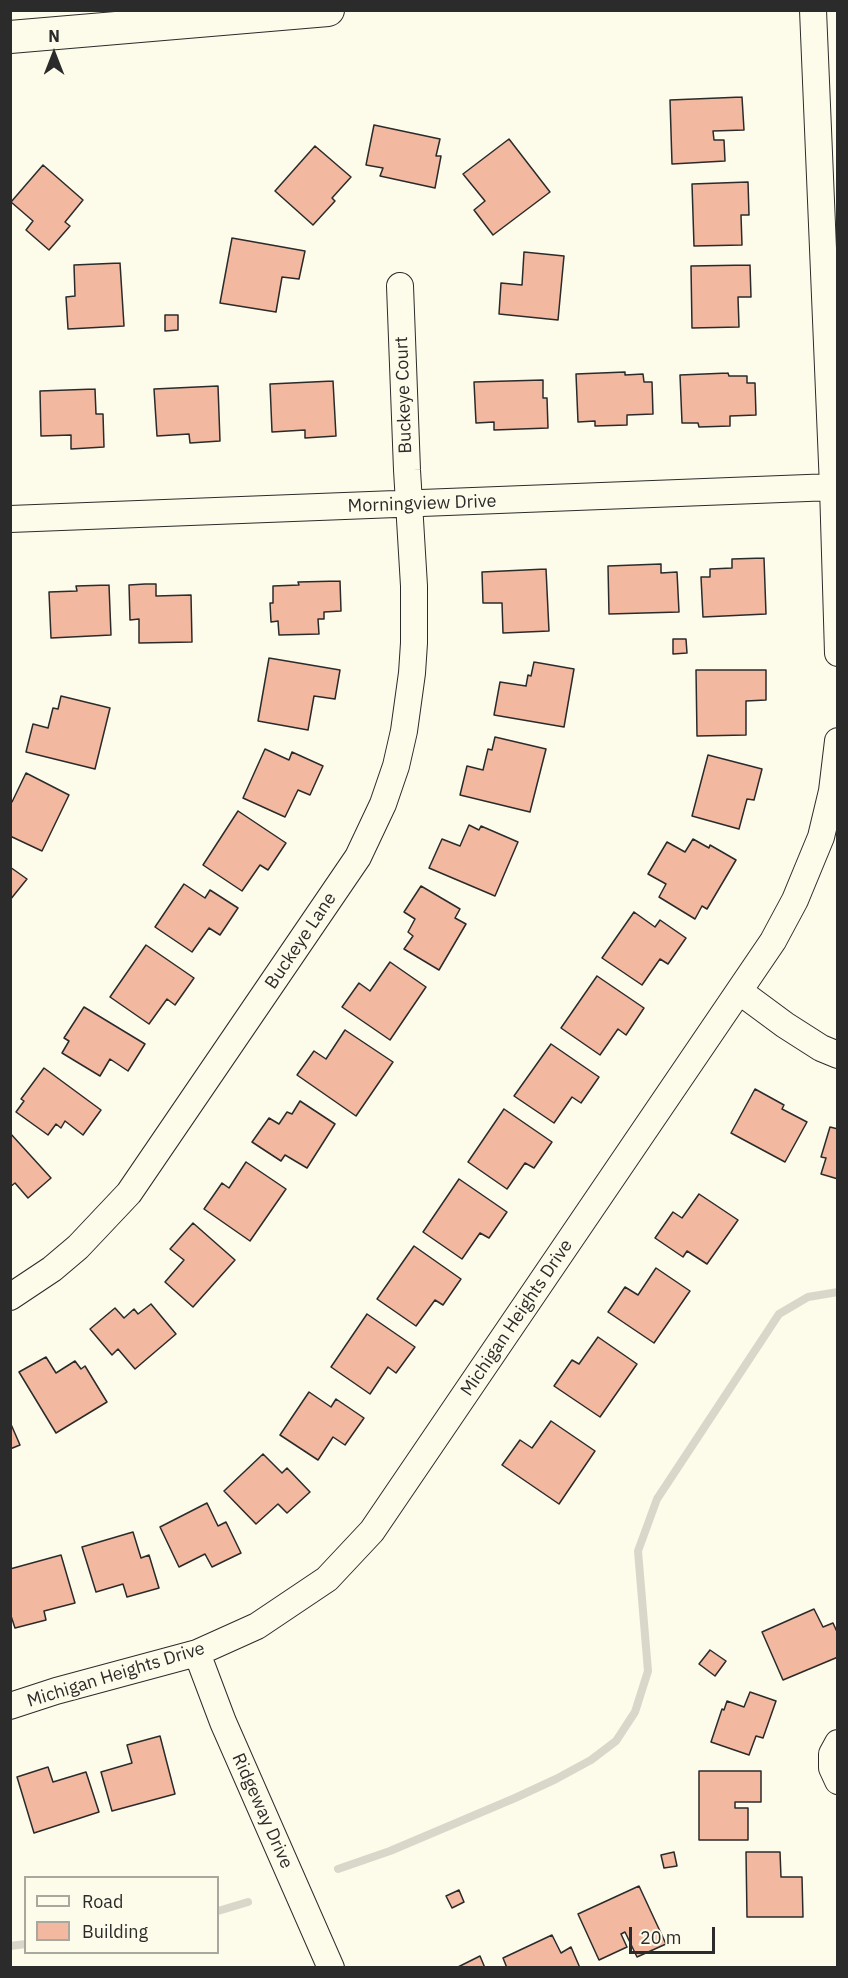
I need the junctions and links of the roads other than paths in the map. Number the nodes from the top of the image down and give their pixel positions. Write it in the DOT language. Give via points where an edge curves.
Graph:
graph roads {
  1 [pos="328,10"];
  2 [pos="813,10"];
  3 [pos="10,37"];
  4 [pos="400,286"];
  5 [pos="833,488"];
  6 [pos="409,504"];
  7 [pos="10,519"];
  8 [pos="837,653"];
  9 [pos="837,741"];
  10 [pos="739,991"];
  11 [pos="837,1055"];
  12 [pos="10,1297"];
  13 [pos="197,1653"];
  14 [pos="10,1706"];
  15 [pos="837,1743"];
  16 [pos="837,1781"];
  17 [pos="331,1968"];
  1 -- 3 [label="street"];
  2 -- 5 [label="street"];
  4 -- 6 [label="street, Buckeye Court"];
  5 -- 6 [label="street, Morningview Drive"];
  5 -- 8 [label="street"];
  6 -- 7 [label="street, Morningview Drive"];
  6 -- 12 [label="street, Buckeye Lane" via="414,586 409,697 396,766 358,857 129,1193 78,1247"];
  9 -- 10 [label="street, Michigan Heights Drive" via="832,791 810,867 773,941"];
  10 -- 11 [label="street" via="784,1024"];
  10 -- 13 [label="street, Michigan Heights Drive" via="372,1531 327,1579 257,1626"];
  13 -- 14 [label="street, Michigan Heights Drive"];
  13 -- 17 [label="street, Ridgeway Drive" via="223,1722"];
  15 -- 16 [label="street" via="832,1755"];
}
